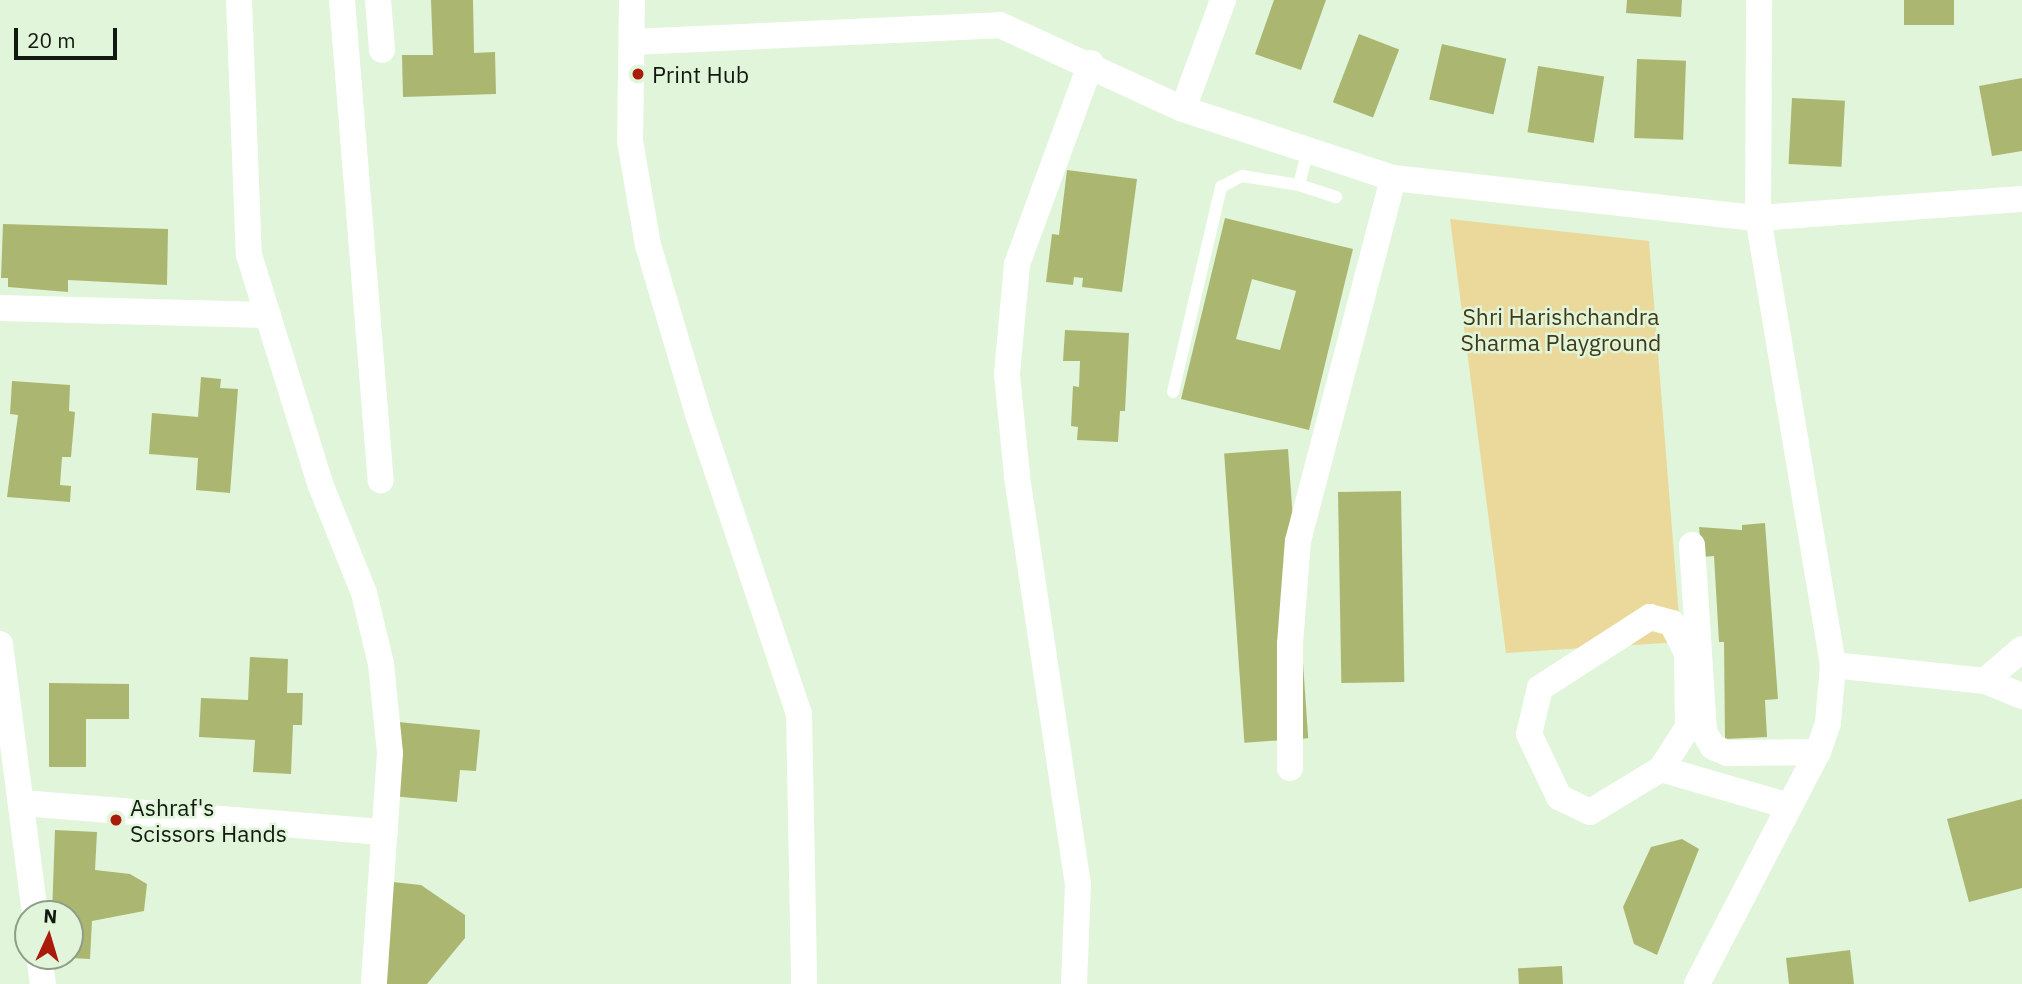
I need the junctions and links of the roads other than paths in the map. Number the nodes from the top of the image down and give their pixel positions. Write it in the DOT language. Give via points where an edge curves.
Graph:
graph roads {
  1 [pos="239,0"];
  2 [pos="342,0"];
  3 [pos="378,0"];
  4 [pos="632,0"];
  5 [pos="1223,0"];
  6 [pos="1759,0"];
  7 [pos="632,42"];
  8 [pos="382,50"];
  9 [pos="1091,63"];
  10 [pos="1183,109"];
  11 [pos="1308,150"];
  12 [pos="1393,178"];
  13 [pos="1299,185"];
  14 [pos="1336,197"];
  15 [pos="2022,199"];
  16 [pos="1758,218"];
  17 [pos="0,308"];
  18 [pos="268,315"];
  19 [pos="1173,392"];
  20 [pos="381,480"];
  21 [pos="1692,545"];
  22 [pos="0,644"];
  23 [pos="2022,649"];
  24 [pos="1833,665"];
  25 [pos="1985,681"];
  26 [pos="2022,696"];
  27 [pos="1818,752"];
  28 [pos="1290,768"];
  29 [pos="1661,769"];
  30 [pos="22,803"];
  31 [pos="1789,806"];
  32 [pos="385,832"];
  33 [pos="33,900"];
  34 [pos="374,984"];
  35 [pos="804,984"];
  36 [pos="1074,984"];
  37 [pos="1697,984"];
  1 -- 18 [label="street" via="248,255"];
  2 -- 20 [label="street"];
  3 -- 8 [label="street"];
  4 -- 7 [label="street"];
  5 -- 10 [label="street"];
  6 -- 16 [label="street"];
  7 -- 9 [label="street" via="1000,24"];
  7 -- 35 [label="street" via="630,141 648,245 698,414 799,714"];
  9 -- 10 [label="street"];
  9 -- 36 [label="street" via="1017,264 1007,374 1078,885"];
  10 -- 11 [label="street"];
  11 -- 12 [label="street"];
  11 -- 13 [label="lane"];
  12 -- 16 [label="street"];
  12 -- 28 [label="street" via="1298,541 1290,644"];
  13 -- 14 [label="lane"];
  13 -- 19 [label="lane" via="1242,176 1221,187"];
  15 -- 16 [label="street"];
  16 -- 24 [label="street"];
  17 -- 18 [label="street"];
  18 -- 32 [label="street" via="321,486 364,593 381,664 390,753"];
  21 -- 27 [label="street" via="1703,732 1713,747 1727,753"];
  22 -- 30 [label="street"];
  23 -- 25 [label="street"];
  24 -- 25 [label="street"];
  24 -- 27 [label="street" via="1828,723"];
  25 -- 26 [label="street"];
  27 -- 31 [label="street"];
  29 -- 29 [label="street" via="1590,812 1559,797 1529,734 1540,688 1650,617 1672,623 1687,653 1688,727"];
  29 -- 31 [label="street"];
  30 -- 32 [label="street"];
  30 -- 33 [label="street"];
  31 -- 37 [label="street"];
  32 -- 34 [label="street"];
}
